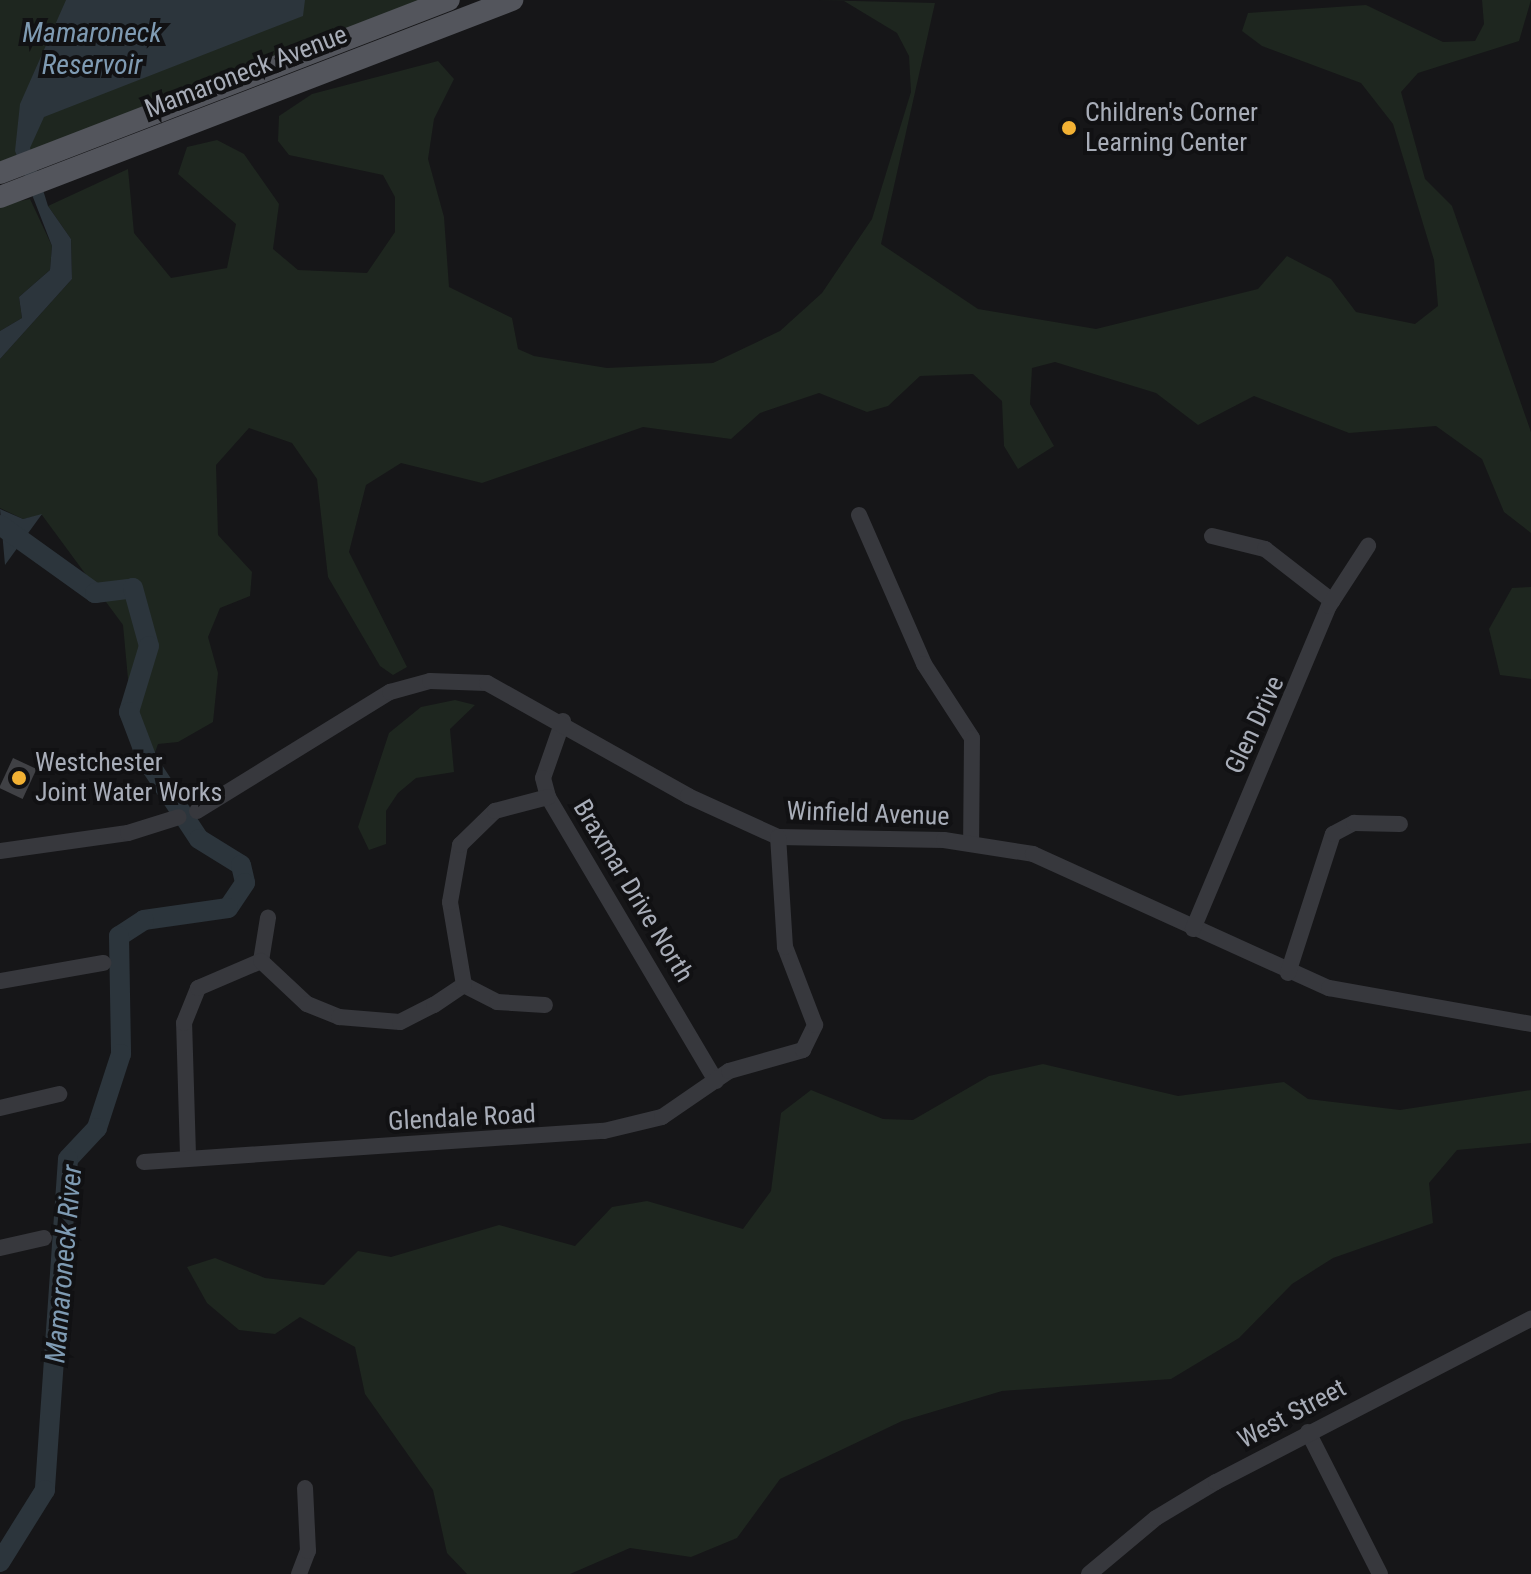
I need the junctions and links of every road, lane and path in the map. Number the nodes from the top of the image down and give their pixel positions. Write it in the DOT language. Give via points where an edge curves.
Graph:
graph roads {
  1 [pos="449,0"];
  2 [pos="505,1"];
  3 [pos="46,167"];
  4 [pos="14,176"];
  5 [pos="0,197"];
  6 [pos="859,515"];
  7 [pos="1212,536"];
  8 [pos="1368,546"];
  9 [pos="1332,601"];
  10 [pos="563,721"];
  11 [pos="548,797"];
  12 [pos="197,811"];
  13 [pos="179,817"];
  14 [pos="1400,824"];
  15 [pos="778,837"];
  16 [pos="971,844"];
  17 [pos="0,851"];
  18 [pos="268,918"];
  19 [pos="1193,929"];
  20 [pos="261,961"];
  21 [pos="103,963"];
  22 [pos="1288,973"];
  23 [pos="0,981"];
  24 [pos="464,985"];
  25 [pos="545,1005"];
  26 [pos="1531,1024"];
  27 [pos="716,1081"];
  28 [pos="59,1094"];
  29 [pos="0,1108"];
  30 [pos="188,1155"];
  31 [pos="144,1162"];
  32 [pos="44,1238"];
  33 [pos="0,1248"];
  34 [pos="1531,1319"];
  35 [pos="1308,1432"];
  36 [pos="305,1488"];
  37 [pos="299,1574"];
  38 [pos="1089,1574"];
  39 [pos="1380,1574"];
  1 -- 3 [label="main road, Mamaroneck Avenue"];
  2 -- 3 [label="main road, Mamaroneck Avenue"];
  3 -- 4 [label="main road, Mamaroneck Avenue"];
  4 -- 5 [label="main road, Mamaroneck Avenue"];
  6 -- 16 [label="street" via="924,664 972,738"];
  7 -- 9 [label="street" via="1265,549"];
  8 -- 9 [label="street, Glen Drive"];
  9 -- 19 [label="street, Glen Drive"];
  10 -- 11 [label="street, Braxmar Drive North" via="543,778"];
  10 -- 12 [label="street, Winfield Avenue" via="487,683 430,681 390,692"];
  10 -- 15 [label="street, Winfield Avenue" via="688,796"];
  11 -- 24 [label="street" via="495,811 460,845 450,902"];
  11 -- 27 [label="street, Braxmar Drive North"];
  13 -- 17 [label="street" via="128,833"];
  14 -- 22 [label="street" via="1354,823 1333,834"];
  15 -- 16 [label="street, Winfield Avenue"];
  15 -- 27 [label="street, Glendale Road" via="785,947 815,1025 803,1050"];
  16 -- 19 [label="street, Winfield Avenue" via="1033,854"];
  18 -- 20 [label="street"];
  19 -- 22 [label="street, Winfield Avenue"];
  20 -- 24 [label="street" via="307,1004 339,1017 400,1022"];
  20 -- 30 [label="street" via="210,980 189,1002 183,1045"];
  21 -- 23 [label="street"];
  22 -- 26 [label="street, Winfield Avenue" via="1329,988"];
  24 -- 25 [label="street" via="497,1002"];
  27 -- 30 [label="street, Glendale Road" via="662,1117 604,1131"];
  28 -- 29 [label="street"];
  30 -- 31 [label="street, Glendale Road"];
  32 -- 33 [label="street"];
  34 -- 35 [label="street, West Street"];
  35 -- 38 [label="street, West Street" via="1156,1518"];
  35 -- 39 [label="street"];
  36 -- 37 [label="street" via="308,1551"];
}
